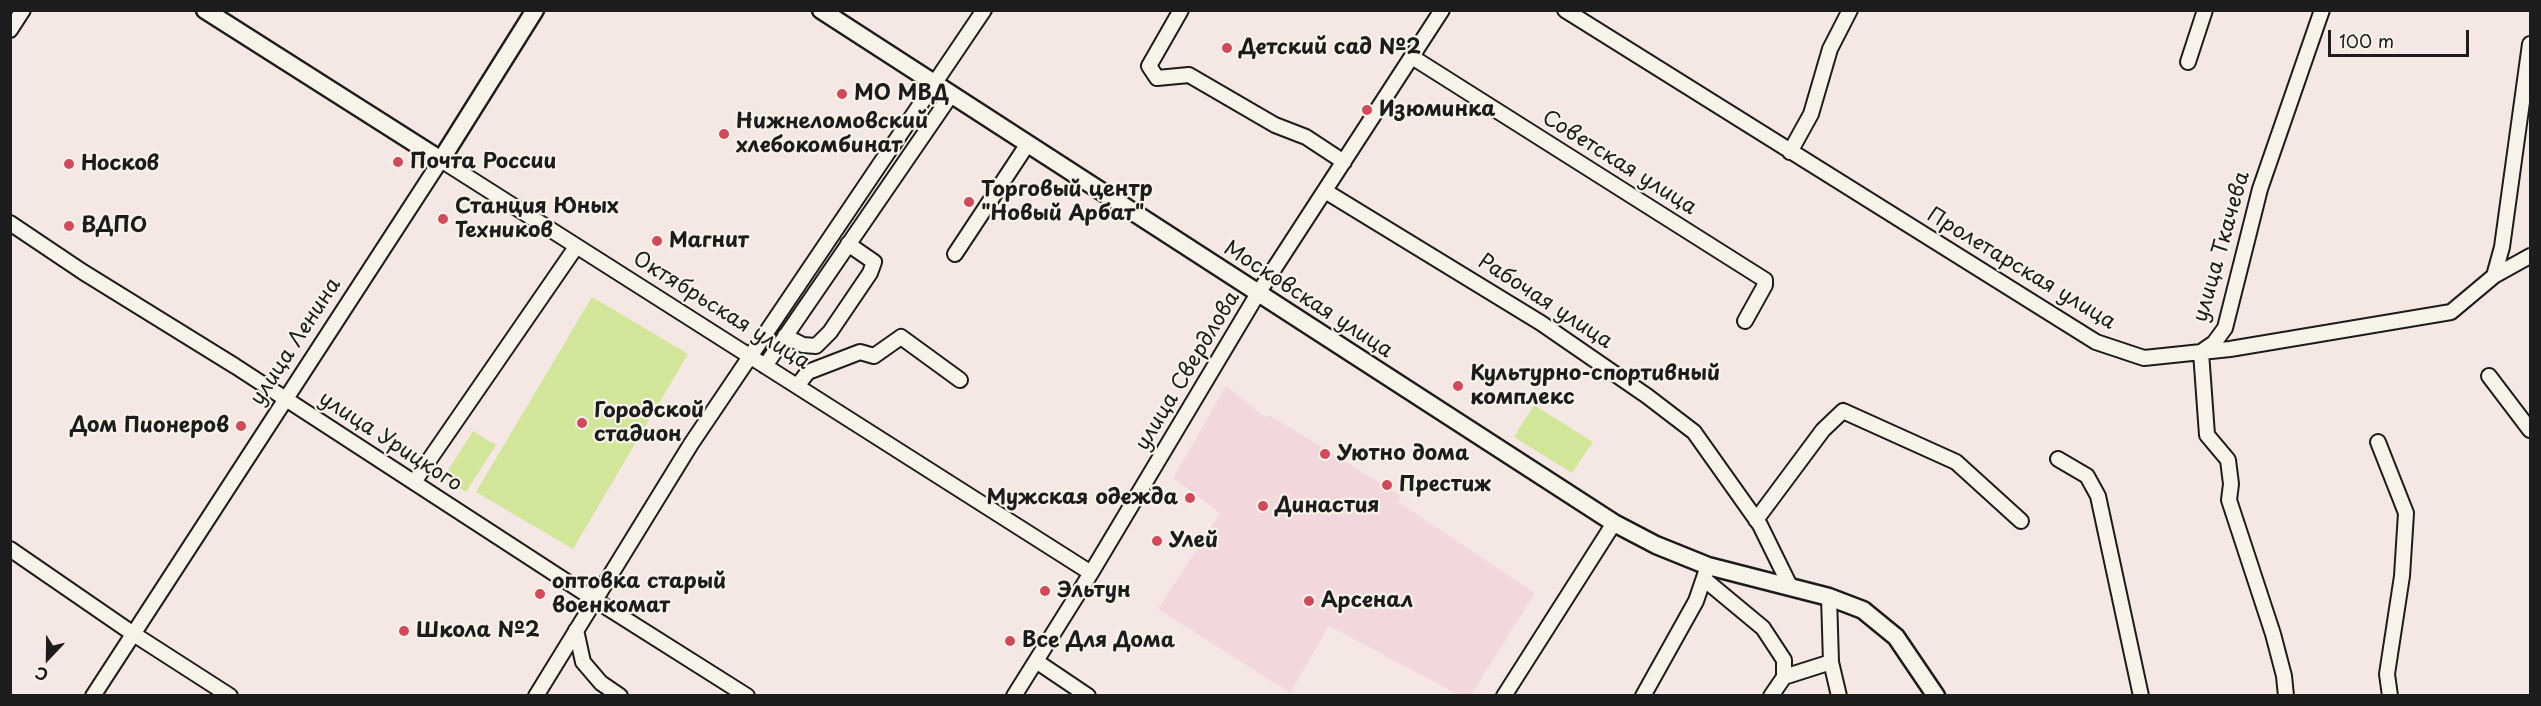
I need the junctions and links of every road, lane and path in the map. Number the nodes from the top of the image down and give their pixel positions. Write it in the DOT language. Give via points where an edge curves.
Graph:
graph roads {
  1 [pos="23,10"];
  2 [pos="205,10"];
  3 [pos="535,10"];
  4 [pos="821,10"];
  5 [pos="984,10"];
  6 [pos="1181,10"];
  7 [pos="1442,10"];
  8 [pos="1565,10"];
  9 [pos="1850,10"];
  10 [pos="2205,10"];
  11 [pos="2322,10"];
  12 [pos="10,30"];
  13 [pos="2530,44"];
  14 [pos="1412,57"];
  15 [pos="2188,62"];
  16 [pos="933,83"];
  17 [pos="951,95"];
  18 [pos="1027,145"];
  19 [pos="1790,152"];
  20 [pos="441,160"];
  21 [pos="1344,162"];
  22 [pos="1325,191"];
  23 [pos="10,223"];
  24 [pos="848,244"];
  25 [pos="576,247"];
  26 [pos="955,254"];
  27 [pos="2530,256"];
  28 [pos="2494,276"];
  29 [pos="1257,295"];
  30 [pos="1745,321"];
  31 [pos="785,336"];
  32 [pos="2201,352"];
  33 [pos="749,356"];
  34 [pos="765,366"];
  35 [pos="2488,376"];
  36 [pos="960,380"];
  37 [pos="797,386"];
  38 [pos="285,400"];
  39 [pos="2530,430"];
  40 [pos="2378,442"];
  41 [pos="2058,459"];
  42 [pos="414,483"];
  43 [pos="1756,520"];
  44 [pos="2021,521"];
  45 [pos="1614,524"];
  46 [pos="10,549"];
  47 [pos="1091,573"];
  48 [pos="1706,573"];
  49 [pos="1790,586"];
  50 [pos="1829,597"];
  51 [pos="595,600"];
  52 [pos="576,630"];
  53 [pos="132,633"];
  54 [pos="1036,661"];
  55 [pos="1831,662"];
  56 [pos="1784,677"];
  57 [pos="93,696"];
  58 [pos="230,696"];
  59 [pos="536,696"];
  60 [pos="620,696"];
  61 [pos="747,696"];
  62 [pos="1014,696"];
  63 [pos="1088,696"];
  64 [pos="1504,696"];
  65 [pos="1643,696"];
  66 [pos="1771,696"];
  67 [pos="1839,696"];
  68 [pos="1936,696"];
  69 [pos="2141,696"];
  70 [pos="2286,696"];
  71 [pos="2390,696"];
  1 -- 12 [label="street"];
  2 -- 20 [label="main road, Октябрьская улица"];
  3 -- 20 [label="main road, улица Ленина"];
  4 -- 16 [label="main road, Московская улица"];
  5 -- 16 [label="street"];
  6 -- 21 [label="street" via="1149,66 1157,78 1189,75 1275,125 1306,137"];
  7 -- 14 [label="street, улица Свердлова"];
  8 -- 19 [label="street, Пролетарская улица"];
  9 -- 19 [label="street" via="1830,49 1810,114"];
  10 -- 15 [label="street"];
  11 -- 32 [label="street, улица Ткачева" via="2260,189 2225,328"];
  13 -- 28 [label="street" via="2502,247"];
  14 -- 21 [label="street, улица Свердлова"];
  14 -- 30 [label="street, Советская улица" via="1765,280"];
  16 -- 17 [label="main road, Московская улица"];
  16 -- 33 [label="street"];
  17 -- 18 [label="main road, Московская улица"];
  17 -- 24 [label="street"];
  18 -- 26 [label="street"];
  18 -- 29 [label="main road, Московская улица"];
  19 -- 32 [label="street, Пролетарская улица" via="2096,342 2144,358"];
  20 -- 25 [label="street, Октябрьская улица"];
  20 -- 38 [label="street, улица Ленина"];
  21 -- 22 [label="street, улица Свердлова"];
  22 -- 29 [label="street, улица Свердлова"];
  22 -- 43 [label="street, Рабочая улица" via="1541,323 1647,396 1694,432"];
  23 -- 38 [label="street, улица Урицкого"];
  24 -- 31 [label="street"];
  24 -- 31 [label="street" via="874,262 830,332 816,346 803,345"];
  25 -- 33 [label="street, Октябрьская улица"];
  25 -- 42 [label="street"];
  27 -- 28 [label="street, Пролетарская улица"];
  28 -- 32 [label="street, Пролетарская улица" via="2451,312"];
  29 -- 45 [label="main road, Московская улица"];
  29 -- 47 [label="street, улица Свердлова"];
  31 -- 34 [label="street"];
  32 -- 70 [label="street, улица Ткачева" via="2207,435 2228,460 2229,500 2273,634"];
  33 -- 34 [label="street, Октябрьская улица"];
  33 -- 51 [label="street"];
  34 -- 37 [label="street, Октябрьская улица"];
  35 -- 39 [label="street"];
  36 -- 37 [label="street" via="901,337 874,356 860,352 808,372"];
  37 -- 47 [label="street, Октябрьская улица"];
  38 -- 42 [label="street, улица Урицкого"];
  38 -- 53 [label="street, улица Ленина"];
  40 -- 71 [label="street" via="2406,513 2402,576 2387,674"];
  41 -- 69 [label="street" via="2087,476 2098,496"];
  42 -- 51 [label="street, улица Урицкого"];
  43 -- 44 [label="street" via="1816,439 1843,411 1956,462"];
  43 -- 49 [label="street, Рабочая улица"];
  45 -- 48 [label="main road, Московская улица"];
  45 -- 64 [label="street"];
  46 -- 53 [label="street"];
  47 -- 54 [label="street, улица Свердлова"];
  48 -- 49 [label="main road, Московская улица"];
  48 -- 56 [label="street" via="1763,628 1784,660"];
  48 -- 65 [label="street" via="1696,601"];
  49 -- 50 [label="main road"];
  50 -- 55 [label="street"];
  50 -- 68 [label="main road" via="1877,619 1912,656"];
  51 -- 52 [label="street"];
  51 -- 61 [label="street, улица Урицкого"];
  52 -- 59 [label="street"];
  52 -- 60 [label="street" via="583,663 601,684"];
  53 -- 57 [label="street, улица Ленина"];
  53 -- 58 [label="street"];
  54 -- 62 [label="street, улица Свердлова"];
  54 -- 63 [label="street"];
  55 -- 56 [label="street"];
  55 -- 67 [label="street"];
  56 -- 66 [label="street"];
}
